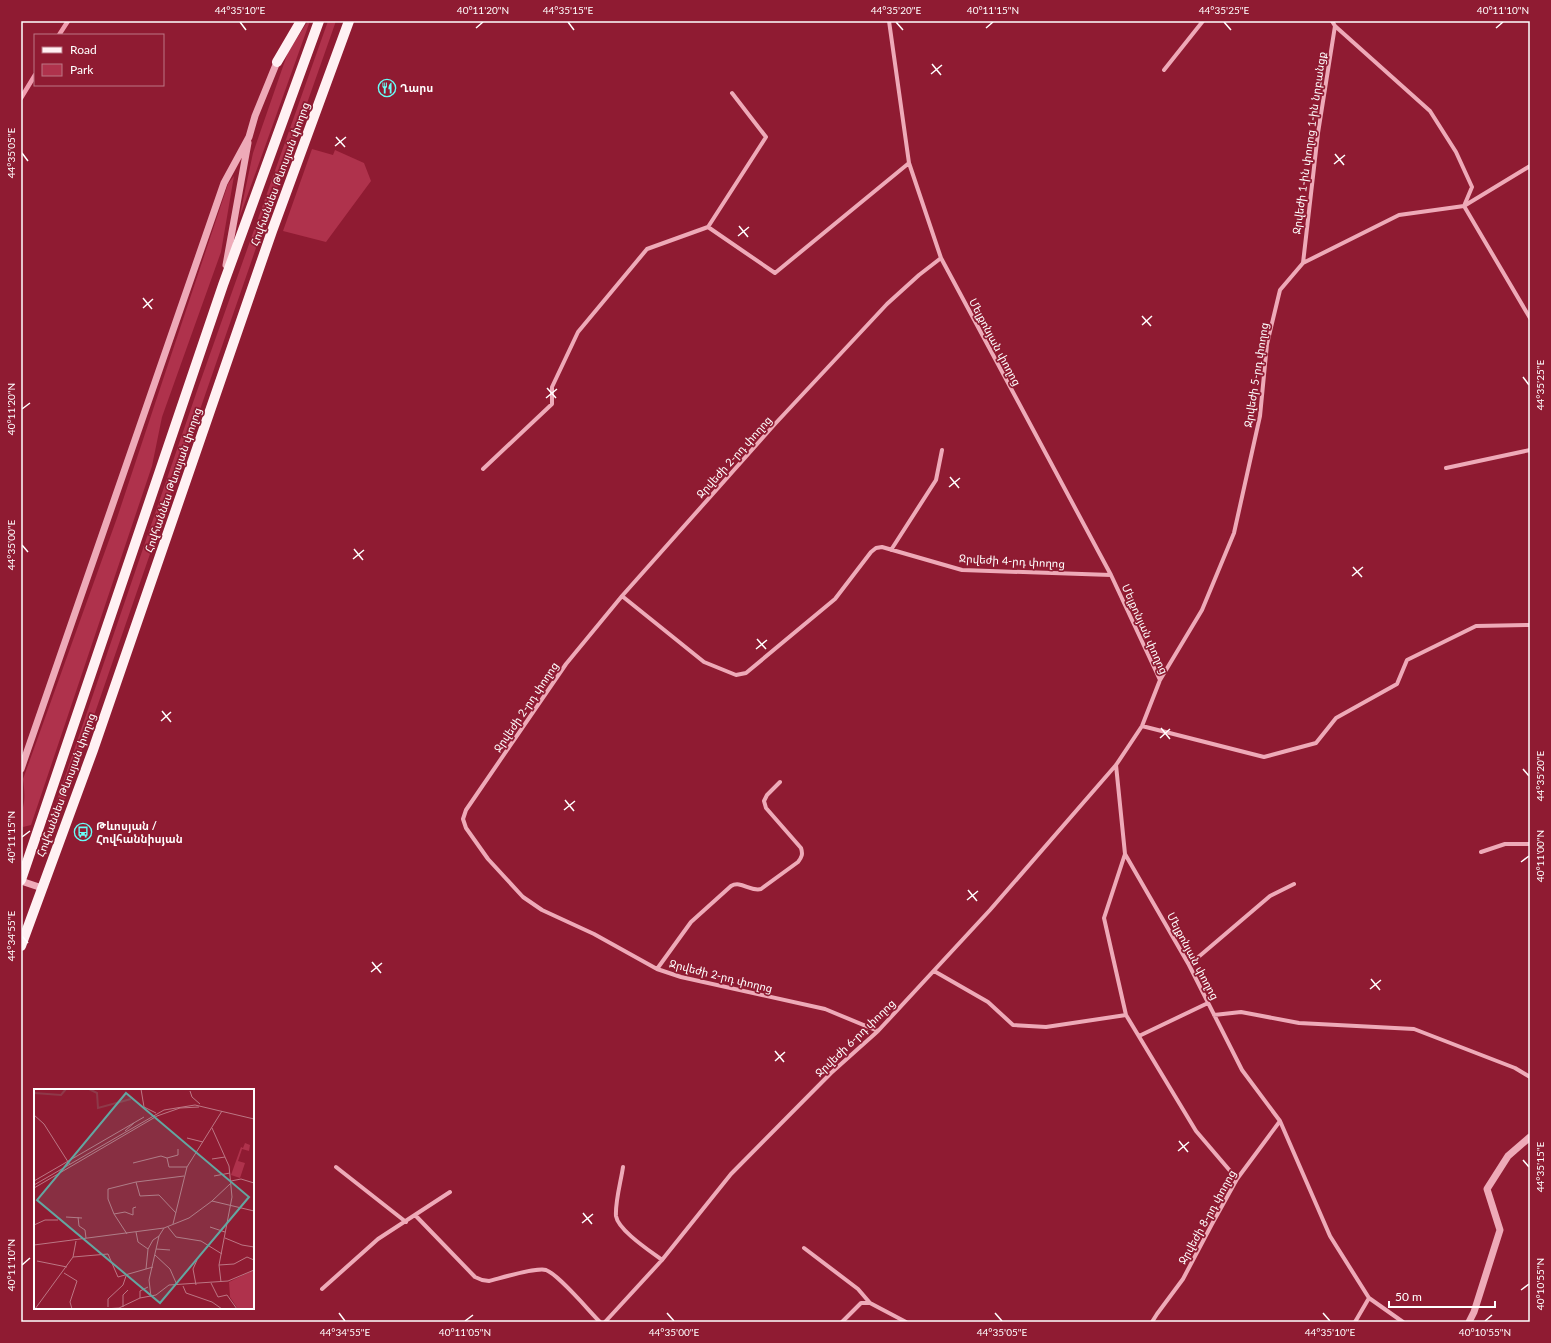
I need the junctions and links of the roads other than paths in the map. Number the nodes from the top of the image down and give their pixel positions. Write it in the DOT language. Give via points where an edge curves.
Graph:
graph roads {
  1 [pos="301,21"];
  2 [pos="319,21"];
  3 [pos="349,21"];
  4 [pos="889,21"];
  5 [pos="1203,21"];
  6 [pos="1332,21"];
  7 [pos="1335,26"];
  8 [pos="277,62"];
  9 [pos="1164,70"];
  10 [pos="732,93"];
  11 [pos="249,137"];
  12 [pos="909,163"];
  13 [pos="1530,166"];
  14 [pos="1464,206"];
  15 [pos="708,227"];
  16 [pos="940,258"];
  17 [pos="1303,262"];
  18 [pos="223,285"];
  19 [pos="1530,318"];
  20 [pos="942,450"];
  21 [pos="1530,450"];
  22 [pos="1446,468"];
  23 [pos="483,469"];
  24 [pos="890,550"];
  25 [pos="1110,575"];
  26 [pos="622,596"];
  27 [pos="1530,625"];
  28 [pos="1160,680"];
  29 [pos="1142,726"];
  30 [pos="1116,765"];
  31 [pos="21,769"];
  32 [pos="780,782"];
  33 [pos="1530,844"];
  34 [pos="1481,852"];
  35 [pos="1125,854"];
  36 [pos="21,880"];
  37 [pos="1294,884"];
  38 [pos="42,888"];
  39 [pos="21,946"];
  40 [pos="1189,966"];
  41 [pos="657,969"];
  42 [pos="934,971"];
  43 [pos="1208,1003"];
  44 [pos="1126,1015"];
  45 [pos="1214,1016"];
  46 [pos="878,1031"];
  47 [pos="1139,1036"];
  48 [pos="1530,1077"];
  49 [pos="1280,1121"];
  50 [pos="1530,1137"];
  51 [pos="624,1166"];
  52 [pos="336,1167"];
  53 [pos="1237,1179"];
  54 [pos="450,1192"];
  55 [pos="415,1215"];
  56 [pos="406,1222"];
  57 [pos="804,1248"];
  58 [pos="662,1260"];
  59 [pos="322,1289"];
  60 [pos="1369,1298"];
  61 [pos="870,1303"];
  62 [pos="600,1322"];
  63 [pos="605,1322"];
  64 [pos="842,1322"];
  65 [pos="906,1322"];
  66 [pos="1152,1322"];
  67 [pos="1355,1322"];
  68 [pos="1403,1322"];
  69 [pos="1469,1322"];
  1 -- 8 [label="main road"];
  2 -- 18 [label="main road, Հովհաննես Թևոսյան փողոց"];
  3 -- 38 [label="main road, Հովհաննես Թևոսյան փողոց" via="272,231 93,750"];
  4 -- 12 [label="street, Մելքոնյան փողոց"];
  5 -- 9 [label="street"];
  6 -- 7 [label="street"];
  7 -- 14 [label="street" via="1430,111 1456,152 1472,187"];
  7 -- 17 [label="street, Ջրվեժի 1-ին փողոց 1-ին նրբանցք" via="1318,133"];
  8 -- 11 [label="street"];
  10 -- 15 [label="street" via="766,137"];
  11 -- 18 [label="street"];
  11 -- 31 [label="street" via="224,183"];
  12 -- 15 [label="street" via="775,273"];
  12 -- 16 [label="street, Մելքոնյան փողոց"];
  13 -- 14 [label="street, Ջրվեժի 5-րդ փողոց"];
  14 -- 17 [label="street, Ջրվեժի 5-րդ փողոց" via="1399,214"];
  14 -- 19 [label="street"];
  15 -- 23 [label="street" via="647,249 578,332 552,386 552,404"];
  16 -- 25 [label="street, Մելքոնյան փողոց"];
  16 -- 26 [label="street, Ջրվեժի 2-րդ փողոց" via="918,275 882,310 769,431"];
  17 -- 28 [label="street, Ջրվեժի 5-րդ փողոց" via="1280,290 1267,344 1260,416 1234,533 1202,610"];
  18 -- 36 [label="main road, Հովհաննես Թևոսյան փողոց"];
  20 -- 24 [label="street" via="936,480"];
  21 -- 22 [label="street"];
  24 -- 25 [label="street, Ջրվեժի 4-րդ փողոց" via="962,570"];
  24 -- 26 [label="street, Ջրվեժի 4-րդ փողոց" via="882,547 871,552 835,599 741,675 704,662"];
  25 -- 28 [label="street, Մելքոնյան փողոց"];
  26 -- 41 [label="street, Ջրվեժի 2-րդ փողոց" via="566,664 466,810 463,819 466,828 488,859 523,898"];
  27 -- 29 [label="street" via="1476,626 1407,660 1397,684 1336,718 1316,742 1264,757"];
  28 -- 29 [label="street, Մելքոնյան փողոց"];
  29 -- 30 [label="street, Մելքոնյան փողոց"];
  30 -- 35 [label="street, Մելքոնյան փողոց"];
  30 -- 42 [label="street, Ջրվեժի 6-րդ փողոց"];
  32 -- 41 [label="street" via="764,801 766,808 800,848 801,858 761,889 754,890 739,884 731,886 691,922"];
  33 -- 34 [label="street" via="1506,844"];
  35 -- 40 [label="street, Մելքոնյան փողոց"];
  35 -- 44 [label="street" via="1104,918"];
  36 -- 38 [label="street"];
  37 -- 40 [label="street" via="1270,896"];
  38 -- 39 [label="main road, Հովհաննես Թևոսյան փողոց"];
  40 -- 43 [label="street, Մելքոնյան փողոց"];
  41 -- 46 [label="street, Ջրվեժի 2-րդ փողոց" via="681,977 825,1009"];
  42 -- 44 [label="street" via="988,1002 1014,1025 1046,1027"];
  42 -- 46 [label="street, Ջրվեժի 6-րդ փողոց"];
  43 -- 45 [label="street, Մելքոնյան փողոց"];
  43 -- 47 [label="street"];
  44 -- 47 [label="street"];
  45 -- 48 [label="street" via="1241,1012 1299,1023 1414,1029 1515,1068"];
  45 -- 49 [label="street, Մելքոնյան փողոց" via="1242,1070"];
  46 -- 58 [label="street, Ջրվեժի 6-րդ փողոց" via="831,1072 732,1174"];
  47 -- 53 [label="street" via="1196,1130"];
  49 -- 53 [label="street, Ջրվեժի 8-րդ փողոց"];
  49 -- 60 [label="street, Մելքոնյան փողոց" via="1330,1236"];
  50 -- 69 [label="street" via="1508,1156 1487,1188 1500,1230"];
  51 -- 58 [label="street" via="616,1217 629,1235"];
  52 -- 56 [label="street"];
  53 -- 66 [label="street, Ջրվեժի 8-րդ փողոց" via="1183,1279"];
  54 -- 55 [label="street"];
  55 -- 56 [label="street"];
  55 -- 62 [label="street" via="475,1277 489,1281 534,1270 546,1270 556,1276"];
  56 -- 59 [label="street" via="378,1240"];
  57 -- 61 [label="street" via="858,1289"];
  58 -- 63 [label="street, Ջրվեժի 6-րդ փողոց"];
  60 -- 67 [label="street"];
  60 -- 68 [label="street, Մելքոնյան փողոց"];
  61 -- 64 [label="street" via="861,1303"];
  61 -- 65 [label="street"];
}
